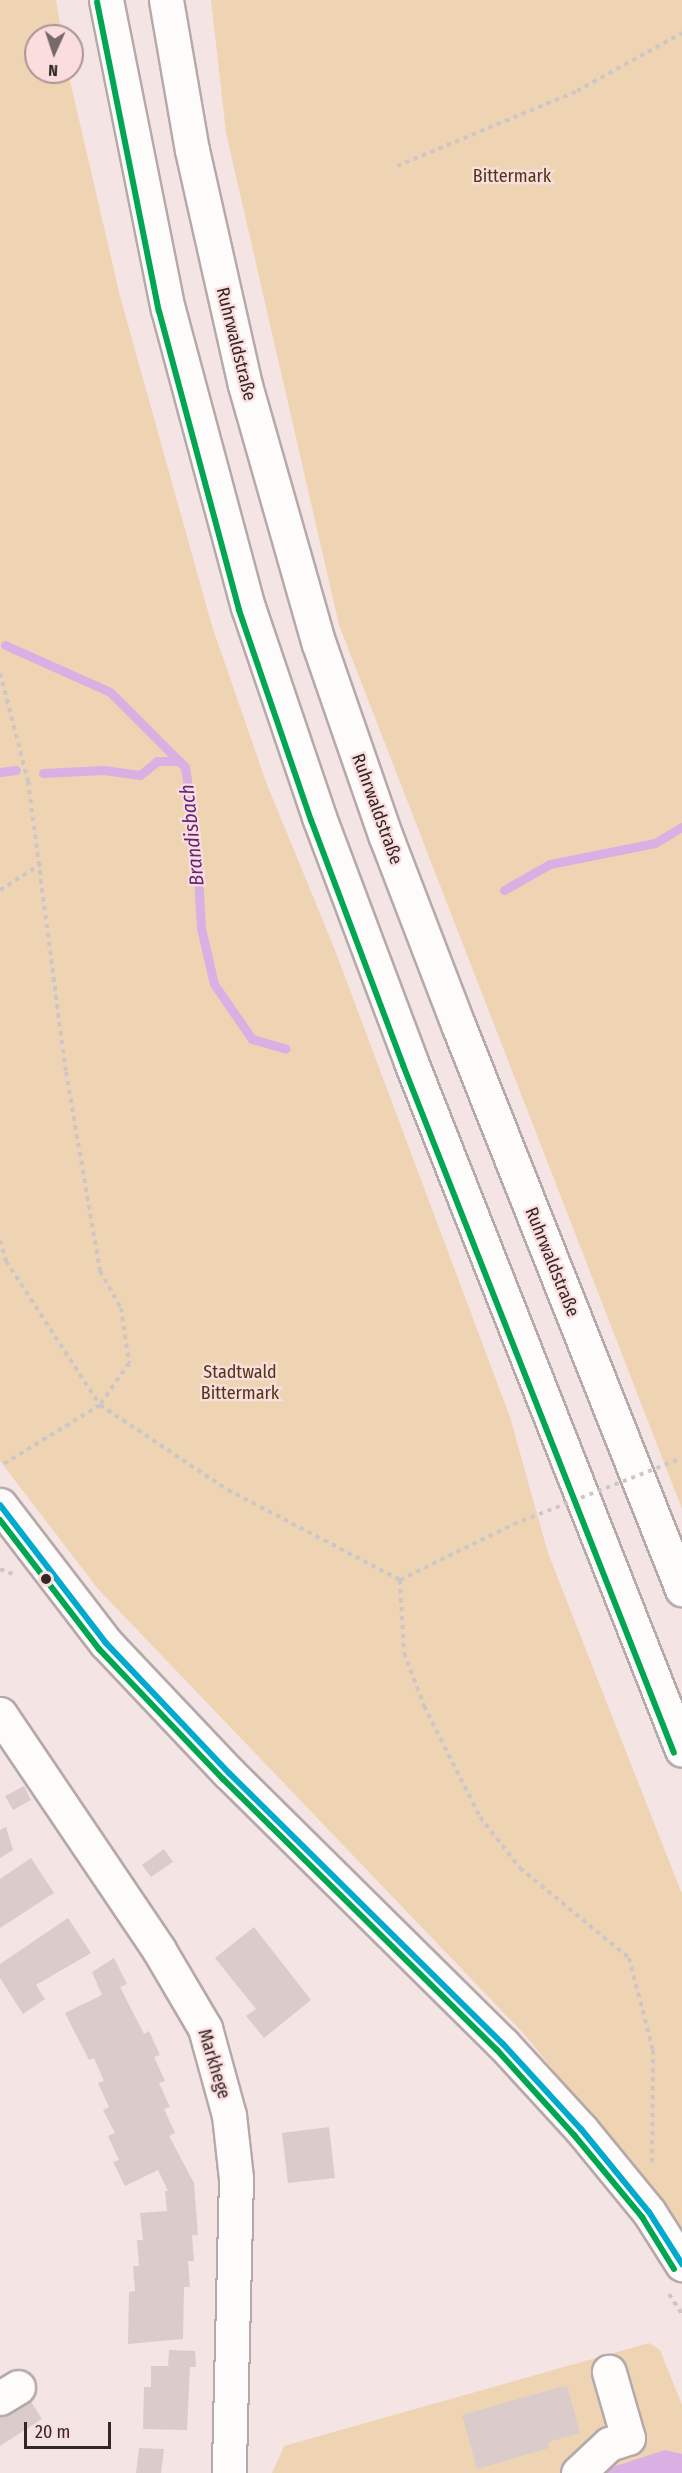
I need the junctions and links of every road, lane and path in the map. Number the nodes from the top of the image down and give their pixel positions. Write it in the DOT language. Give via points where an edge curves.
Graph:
graph roads {
  1 [pos="106,0"];
  2 [pos="166,0"];
  3 [pos="682,33"];
  4 [pos="397,166"];
  5 [pos="0,673"];
  6 [pos="41,864"];
  7 [pos="0,890"];
  8 [pos="0,1240"];
  9 [pos="100,1405"];
  10 [pos="682,1458"];
  11 [pos="0,1466"];
  12 [pos="0,1505"];
  13 [pos="400,1580"];
  14 [pos="682,1589"];
  15 [pos="0,1714"];
  16 [pos="682,1750"];
  17 [pos="649,2212"];
  18 [pos="682,2264"];
  19 [pos="609,2372"];
  20 [pos="229,2473"];
  21 [pos="578,2473"];
  1 -- 16 [label="main road" via="168,309 248,607 319,817 382,984"];
  2 -- 14 [label="main road, Ruhrwaldstraße" via="192,150 237,353 319,644 450,1005"];
  3 -- 4 [label="path" via="577,91"];
  5 -- 6 [label="path" via="28,781"];
  6 -- 7 [label="path"];
  6 -- 9 [label="path" via="66,1072 98,1259 121,1308 129,1363"];
  8 -- 9 [label="path" via="6,1261"];
  9 -- 11 [label="path"];
  9 -- 13 [label="path" via="228,1490"];
  10 -- 13 [label="path, bridge" via="514,1524"];
  12 -- 17 [label="main road" via="106,1643 229,1773 503,2044 581,2129"];
  13 -- 17 [label="path" via="404,1653 424,1706 480,1817 520,1868 629,1958 653,2050"];
  15 -- 20 [label="main road, Markhege" via="159,1950 205,2028 229,2115 236,2178"];
  17 -- 18 [label="main road"];
  19 -- 21 [label="main road" via="628,2438 609,2444"];
}
